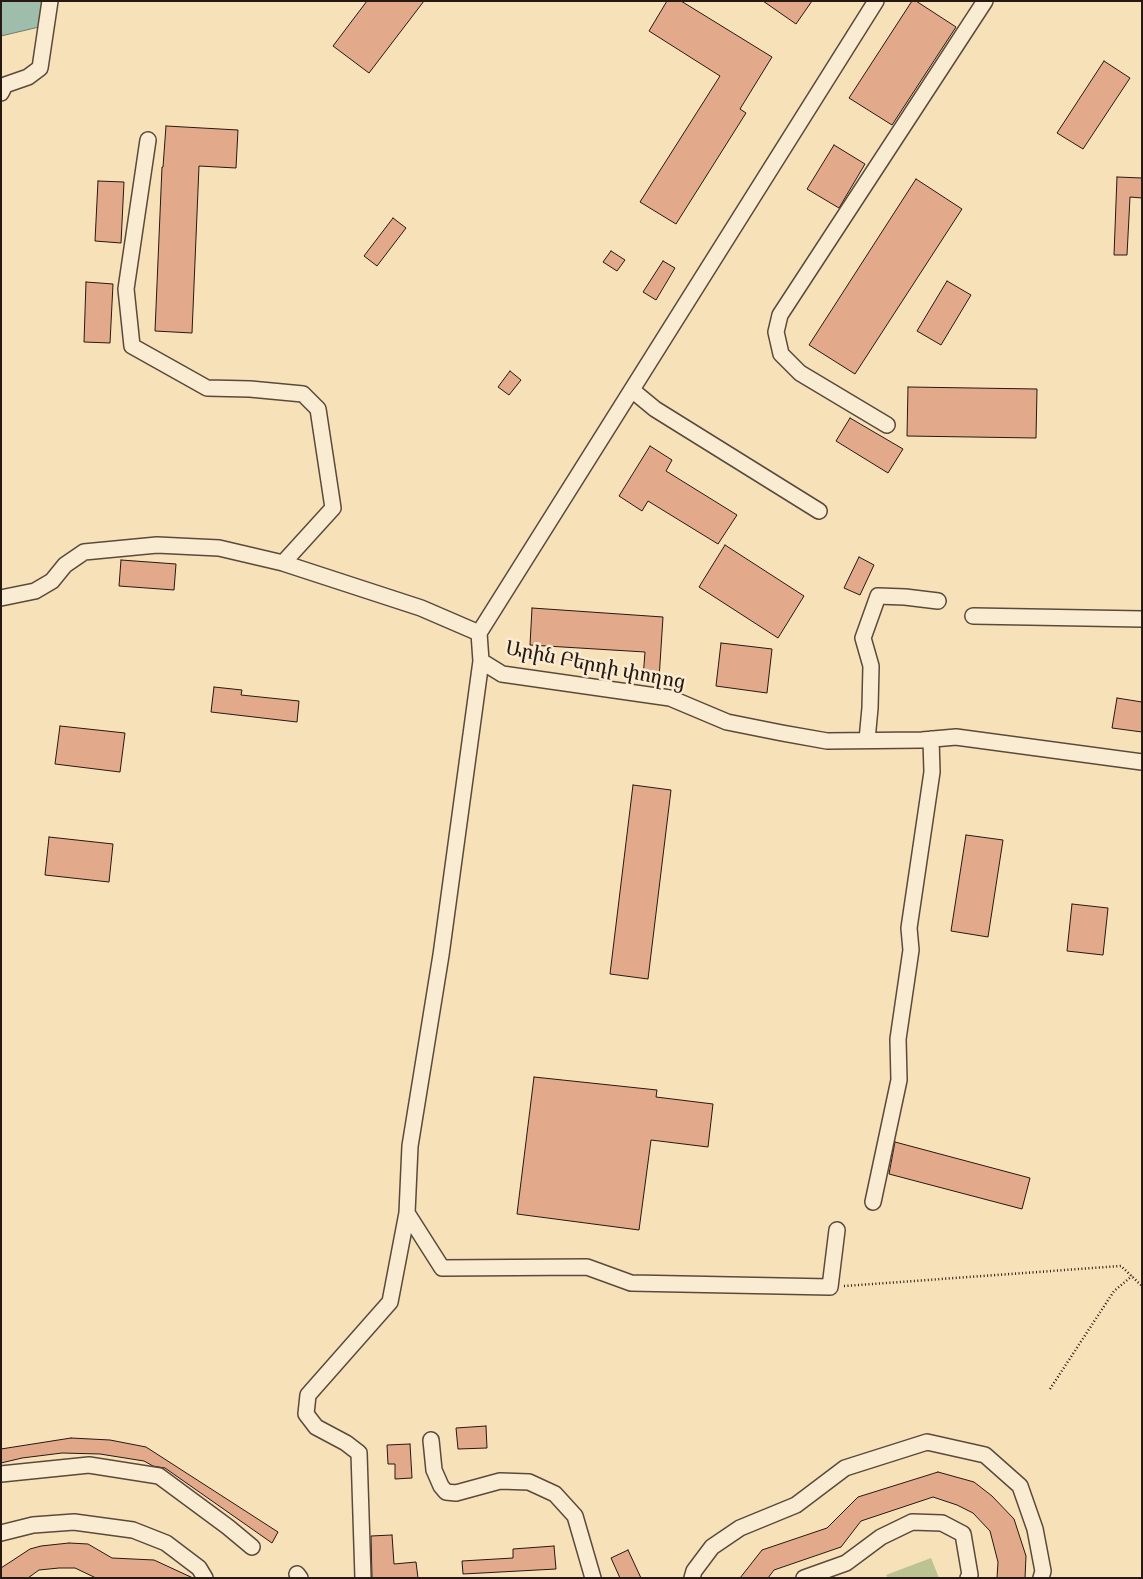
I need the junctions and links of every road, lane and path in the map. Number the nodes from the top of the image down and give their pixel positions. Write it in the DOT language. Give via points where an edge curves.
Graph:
graph roads {
  1 [pos="50,1"];
  2 [pos="876,1"];
  3 [pos="985,1"];
  4 [pos="1,93"];
  5 [pos="148,140"];
  6 [pos="632,390"];
  7 [pos="887,425"];
  8 [pos="819,511"];
  9 [pos="283,563"];
  10 [pos="1,598"];
  11 [pos="938,601"];
  12 [pos="973,616"];
  13 [pos="1142,619"];
  14 [pos="479,633"];
  15 [pos="481,661"];
  16 [pos="931,739"];
  17 [pos="867,740"];
  18 [pos="1142,762"];
  19 [pos="873,1202"];
  20 [pos="407,1213"];
  21 [pos="837,1230"];
  22 [pos="1132,1276"];
  23 [pos="1142,1286"];
  24 [pos="830,1287"];
  25 [pos="1050,1389"];
  26 [pos="431,1440"];
  27 [pos="1,1474"];
  28 [pos="1,1533"];
  29 [pos="252,1547"];
  30 [pos="205,1578"];
  31 [pos="363,1578"];
  32 [pos="593,1578"];
  33 [pos="692,1578"];
  34 [pos="804,1578"];
  35 [pos="968,1578"];
  36 [pos="1041,1578"];
  1 -- 4 [label="street" via="40,68 28,77 5,85"];
  2 -- 6 [label="street"];
  3 -- 7 [label="street" via="780,315 776,332 781,354 800,373"];
  5 -- 9 [label="street" via="126,289 132,346 207,388 250,388 303,394 318,409 333,508"];
  6 -- 8 [label="street" via="655,409"];
  6 -- 14 [label="street"];
  9 -- 10 [label="street, Արին Բերդի փողոց" via="219,548 158,545 84,552 65,565 52,581 35,591"];
  9 -- 14 [label="street, Արին Բերդի փողոց" via="421,608"];
  11 -- 17 [label="street" via="878,596 863,638 871,666"];
  12 -- 13 [label="street"];
  14 -- 15 [label="street, Արին Բերդի փողոց"];
  15 -- 17 [label="street, Արին Բերդի փողոց" via="502,674 670,698 727,722 827,741"];
  15 -- 20 [label="street" via="441,955 410,1146"];
  16 -- 17 [label="street, Արին Բերդի փողոց"];
  16 -- 18 [label="street, Արին Բերդի փողոց" via="956,737"];
  16 -- 19 [label="street" via="932,772 909,928 911,950 898,1039 898,1080"];
  20 -- 24 [label="street" via="442,1268 586,1267 630,1283"];
  20 -- 31 [label="street" via="390,1302 308,1395 306,1414 316,1427 360,1453"];
  21 -- 24 [label="street"];
  22 -- 23 [label="path"];
  22 -- 24 [label="path" via="1121,1266"];
  22 -- 25 [label="path" via="1114,1292"];
  26 -- 32 [label="street" via="434,1470 446,1492 456,1493 500,1481 529,1482 555,1494 575,1516"];
  27 -- 29 [label="street" via="89,1465 159,1476"];
  28 -- 30 [label="street" via="33,1525 74,1522 133,1530 166,1544 198,1568"];
  33 -- 36 [label="street" via="694,1570 712,1547 740,1528 796,1505 845,1468 927,1442 985,1455 1020,1486 1035,1529 1043,1571"];
  34 -- 35 [label="street" via="846,1564 881,1537 912,1522 942,1523 963,1534"];
}
